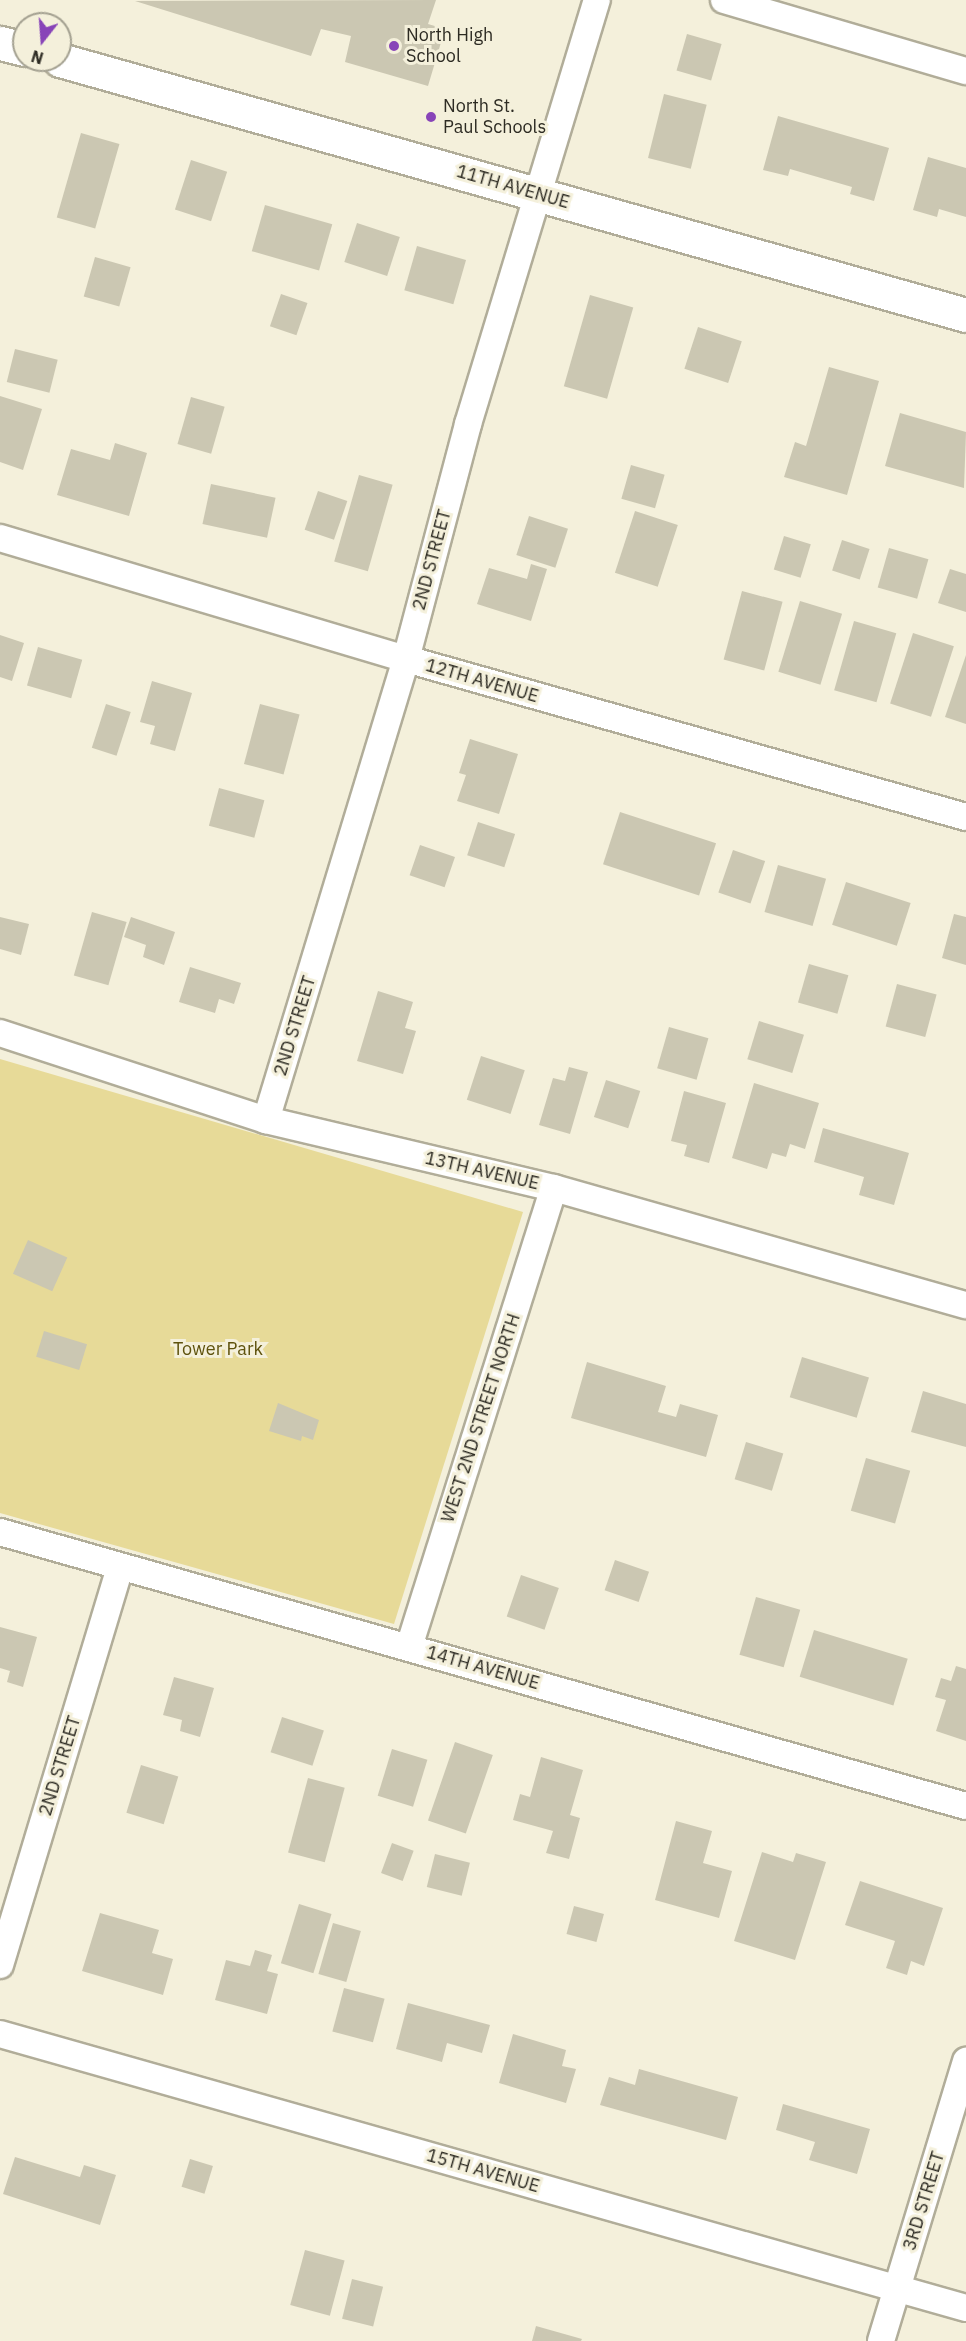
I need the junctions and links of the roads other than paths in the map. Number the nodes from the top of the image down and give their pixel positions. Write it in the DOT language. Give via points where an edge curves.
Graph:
graph roads {
  1 [pos="597,0"];
  2 [pos="723,0"];
  3 [pos="72,63"];
  4 [pos="966,71"];
  5 [pos="539,194"];
  6 [pos="966,315"];
  7 [pos="0,538"];
  8 [pos="406,659"];
  9 [pos="966,817"];
  10 [pos="0,1033"];
  11 [pos="266,1120"];
  12 [pos="554,1188"];
  13 [pos="966,1305"];
  14 [pos="0,1532"];
  15 [pos="120,1568"];
  16 [pos="409,1647"];
  17 [pos="966,1806"];
  18 [pos="0,1965"];
  19 [pos="0,2034"];
  20 [pos="966,2061"];
  21 [pos="897,2289"];
  22 [pos="966,2308"];
  23 [pos="881,2341"];
  1 -- 5 [label="street, 2ND STREET"];
  2 -- 4 [label="street"];
  3 -- 5 [label="street, 11TH AVENUE"];
  5 -- 6 [label="street, 11TH AVENUE"];
  5 -- 8 [label="street, 2ND STREET" via="468,424"];
  7 -- 8 [label="street, 12TH AVENUE"];
  8 -- 9 [label="street, 12TH AVENUE"];
  8 -- 11 [label="street, 2ND STREET"];
  10 -- 11 [label="street, 13TH AVENUE"];
  11 -- 12 [label="street, 13TH AVENUE"];
  12 -- 13 [label="street, 13TH AVENUE"];
  12 -- 16 [label="street, WEST 2ND STREET NORTH"];
  14 -- 15 [label="street, 14TH AVENUE"];
  15 -- 16 [label="street, 14TH AVENUE"];
  15 -- 18 [label="street, 2ND STREET"];
  16 -- 17 [label="street, 14TH AVENUE"];
  19 -- 21 [label="street, 15TH AVENUE"];
  20 -- 21 [label="street, 3RD STREET"];
  21 -- 22 [label="street, 15TH AVENUE"];
  21 -- 23 [label="street, 3RD STREET"];
}
